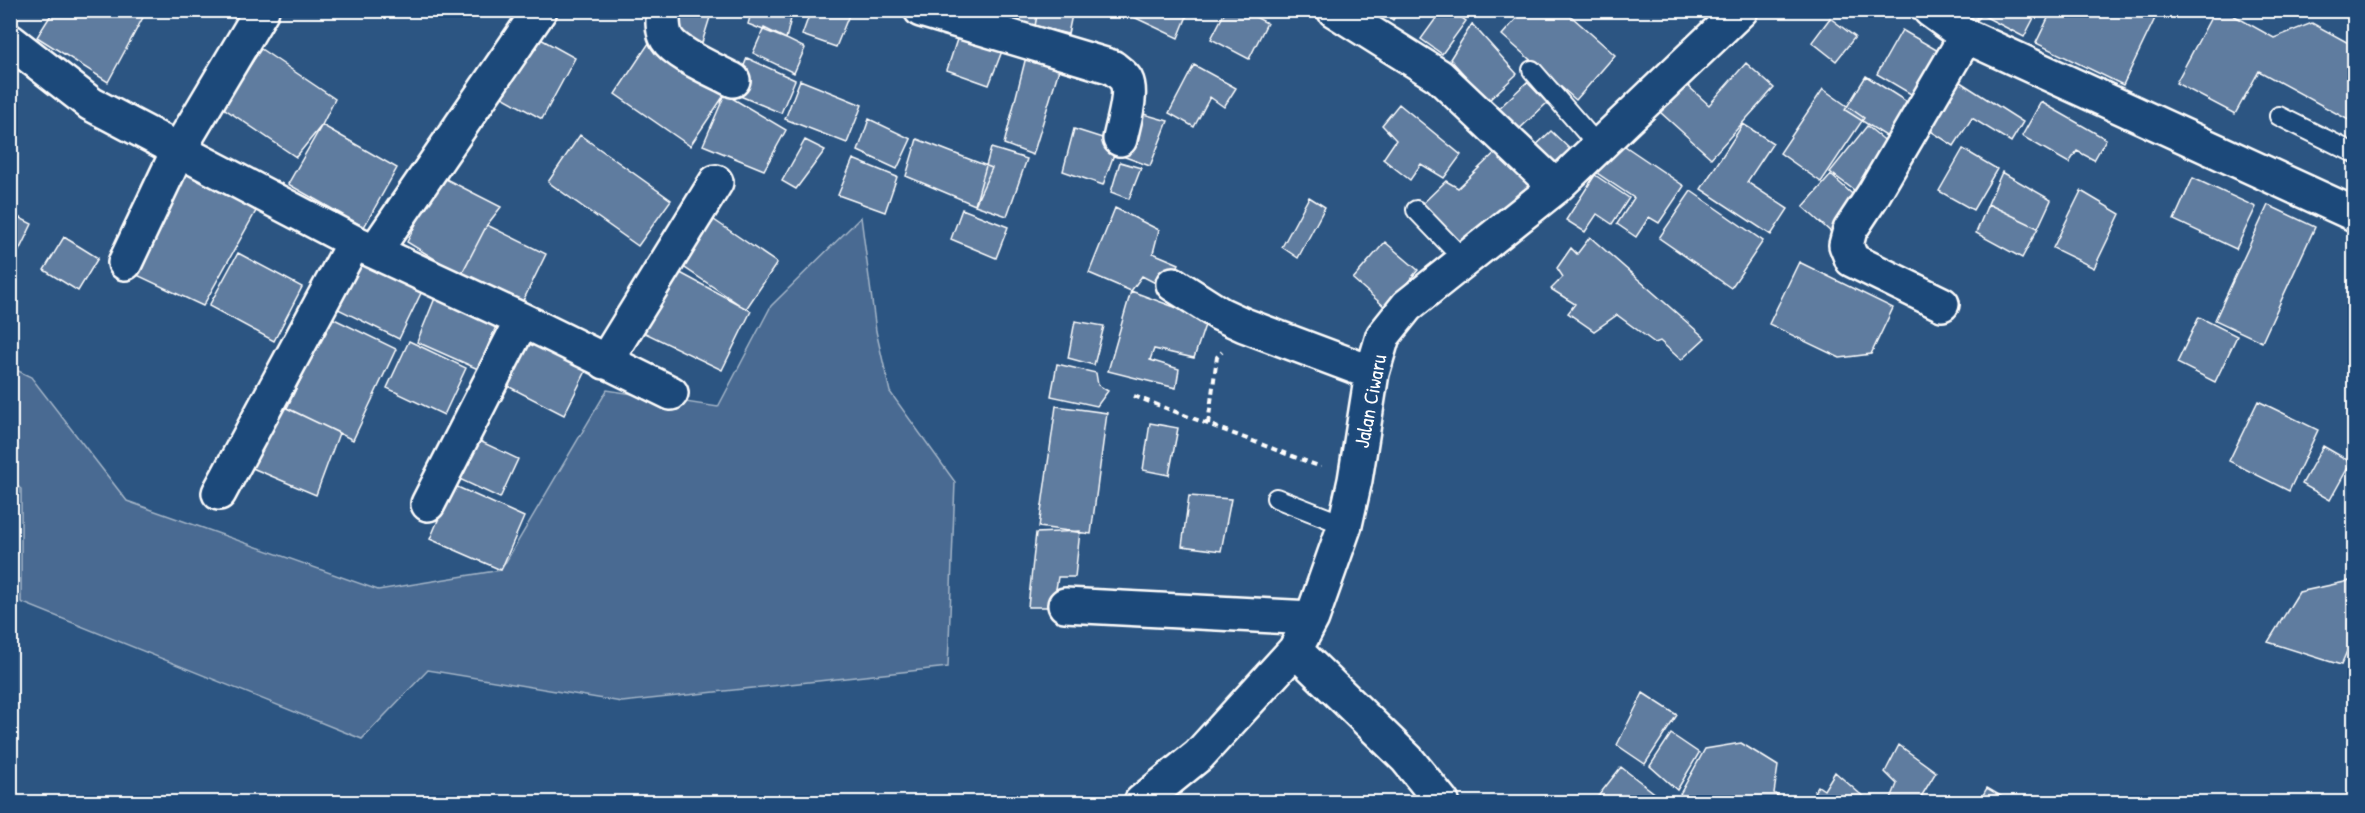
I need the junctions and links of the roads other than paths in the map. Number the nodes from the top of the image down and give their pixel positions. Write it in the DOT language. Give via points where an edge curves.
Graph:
graph roads {
  1 [pos="262,10"];
  2 [pos="540,10"];
  3 [pos="663,10"];
  4 [pos="921,10"];
  5 [pos="1334,10"];
  6 [pos="1930,10"];
  7 [pos="1730,15"];
  8 [pos="1966,36"];
  9 [pos="15,57"];
  10 [pos="1532,70"];
  11 [pos="733,80"];
  12 [pos="2279,116"];
  13 [pos="1120,139"];
  14 [pos="1599,147"];
  15 [pos="178,151"];
  16 [pos="2355,153"];
  17 [pos="716,182"];
  18 [pos="1556,187"];
  19 [pos="1416,210"];
  20 [pos="2355,214"];
  21 [pos="365,246"];
  22 [pos="1464,260"];
  23 [pos="125,262"];
  24 [pos="1173,284"];
  25 [pos="1942,304"];
  26 [pos="522,320"];
  27 [pos="606,362"];
  28 [pos="1372,373"];
  29 [pos="671,393"];
  30 [pos="219,493"];
  31 [pos="1276,498"];
  32 [pos="428,504"];
  33 [pos="1345,525"];
  34 [pos="1065,605"];
  35 [pos="1312,618"];
  36 [pos="1294,650"];
  37 [pos="1141,802"];
  38 [pos="1442,802"];
  1 -- 15 [label="street"];
  2 -- 21 [label="street"];
  3 -- 11 [label="street" via="663,27 672,45"];
  4 -- 13 [label="street" via="1112,67 1125,78 1129,93"];
  5 -- 18 [label="street" via="1438,76"];
  6 -- 8 [label="street"];
  7 -- 14 [label="street, Jalan Ciwaru"];
  8 -- 20 [label="street"];
  8 -- 25 [label="street" via="1850,230 1846,245 1852,260"];
  9 -- 15 [label="street"];
  10 -- 14 [label="lane"];
  12 -- 16 [label="lane"];
  14 -- 18 [label="street, Jalan Ciwaru"];
  15 -- 21 [label="street"];
  15 -- 23 [label="street"];
  17 -- 27 [label="street"];
  18 -- 22 [label="street, Jalan Ciwaru"];
  19 -- 22 [label="lane"];
  21 -- 26 [label="street"];
  21 -- 30 [label="street"];
  22 -- 28 [label="street, Jalan Ciwaru" via="1407,306 1383,336"];
  24 -- 28 [label="street" via="1244,325"];
  26 -- 27 [label="street"];
  26 -- 32 [label="street"];
  27 -- 29 [label="street"];
  28 -- 33 [label="street, Jalan Ciwaru"];
  31 -- 33 [label="lane"];
  33 -- 35 [label="street, Jalan Ciwaru"];
  34 -- 35 [label="street"];
  35 -- 36 [label="street, Jalan Ciwaru"];
  36 -- 37 [label="street, Jalan Ciwaru" via="1199,755"];
  36 -- 38 [label="street" via="1407,759"];
}
